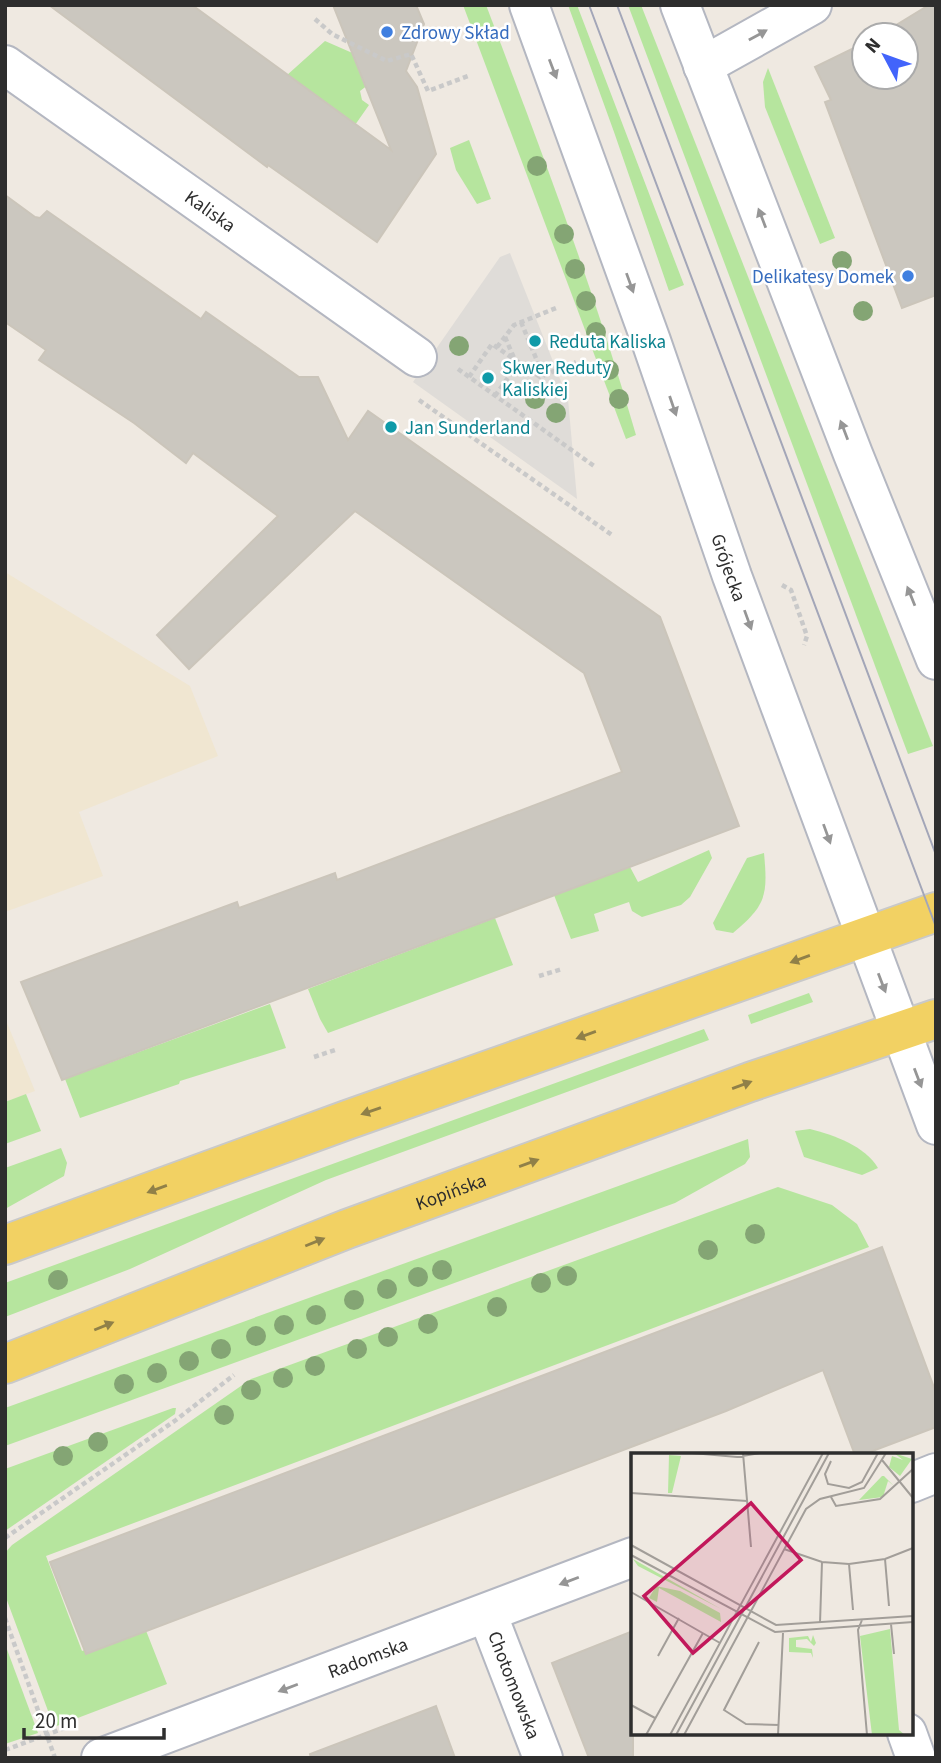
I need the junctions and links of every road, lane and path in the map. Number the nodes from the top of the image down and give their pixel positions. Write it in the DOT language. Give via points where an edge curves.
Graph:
graph roads {
  1 [pos="529,5"];
  2 [pos="680,5"];
  3 [pos="812,5"];
  4 [pos="315,19"];
  5 [pos="5,65"];
  6 [pos="703,65"];
  7 [pos="468,76"];
  8 [pos="556,308"];
  9 [pos="522,322"];
  10 [pos="505,336"];
  11 [pos="497,347"];
  12 [pos="432,359"];
  13 [pos="517,361"];
  14 [pos="576,362"];
  15 [pos="543,375"];
  16 [pos="469,377"];
  17 [pos="495,396"];
  18 [pos="594,466"];
  19 [pos="936,660"];
  20 [pos="936,912"];
  21 [pos="864,936"];
  22 [pos="562,969"];
  23 [pos="540,976"];
  24 [pos="936,1019"];
  25 [pos="900,1031"];
  26 [pos="335,1049"];
  27 [pos="314,1057"];
  28 [pos="936,1125"];
  29 [pos="5,1245"];
  30 [pos="5,1364"];
  31 [pos="234,1375"];
  32 [pos="936,1473"];
  33 [pos="913,1482"];
  34 [pos="5,1538"];
  35 [pos="631,1558"];
  36 [pos="487,1613"];
  37 [pos="5,1618"];
  38 [pos="908,1735"];
  39 [pos="55,1758"];
  40 [pos="101,1758"];
  41 [pos="543,1758"];
  42 [pos="916,1758"];
  1 -- 21 [label="main road, Grójecka, one-way"];
  2 -- 6 [label="main road"];
  6 -- 3 [label="main road, one-way"];
  4 -- 7 [label="path" via="332,34 387,61 411,54 428,91"];
  5 -- 12 [label="main road, Kaliska"];
  19 -- 6 [label="main road, one-way"];
  8 -- 9 [label="path"];
  9 -- 10 [label="path"];
  9 -- 15 [label="path"];
  10 -- 11 [label="path"];
  10 -- 13 [label="path"];
  11 -- 13 [label="path"];
  11 -- 16 [label="path" via="492,344"];
  12 -- 16 [label="path"];
  13 -- 15 [label="path"];
  13 -- 17 [label="path"];
  14 -- 15 [label="path"];
  16 -- 17 [label="path"];
  17 -- 18 [label="path"];
  20 -- 21 [label="main road"];
  21 -- 25 [label="main road, Grójecka, one-way"];
  21 -- 29 [label="main road, one-way"];
  22 -- 23 [label="path"];
  24 -- 25 [label="main road, Kopińska"];
  25 -- 28 [label="main road, Grójecka, one-way"];
  30 -- 25 [label="main road, Kopińska, one-way" via="347,1229"];
  26 -- 27 [label="path"];
  31 -- 34 [label="path"];
  32 -- 33 [label="main road"];
  35 -- 36 [label="main road, Radomska, one-way"];
  36 -- 40 [label="main road, Radomska, one-way"];
  36 -- 41 [label="main road, Chotomowska"];
  37 -- 39 [label="path"];
  38 -- 42 [label="main road"];
}
